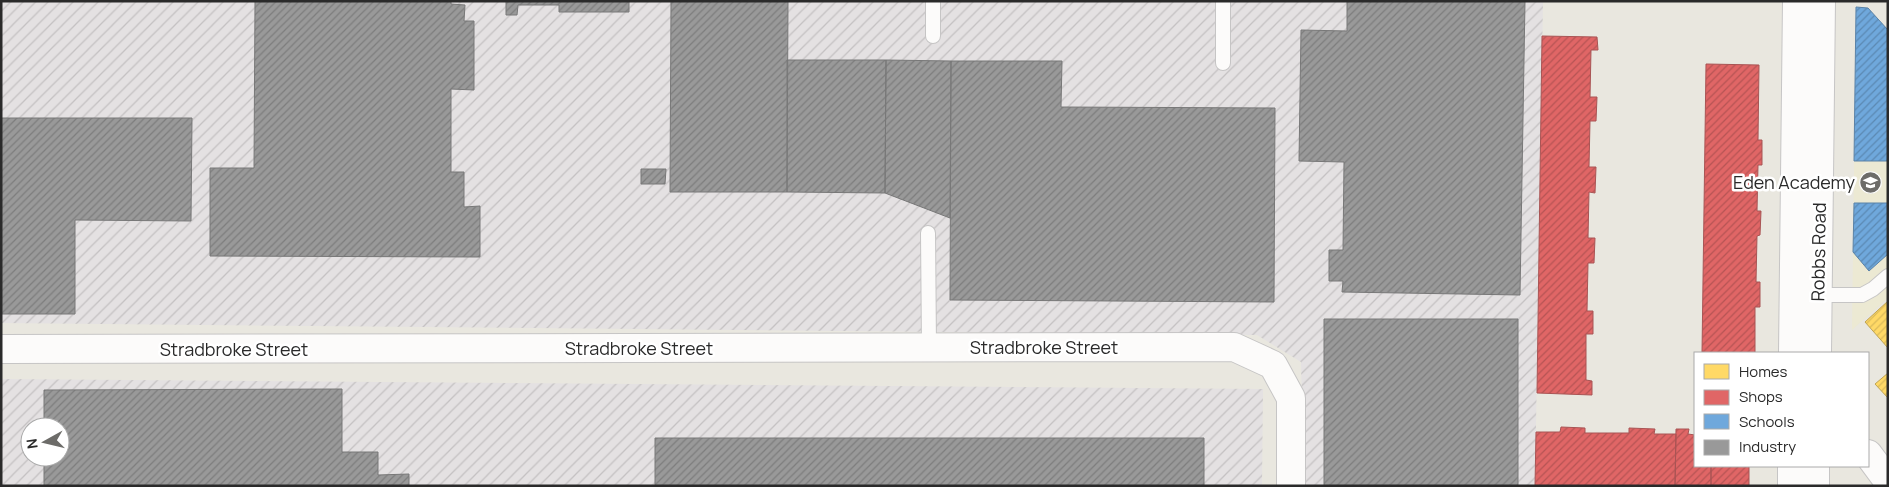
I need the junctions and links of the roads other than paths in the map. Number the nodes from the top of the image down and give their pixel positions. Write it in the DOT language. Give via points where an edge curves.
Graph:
graph roads {
  1 [pos="933,1"];
  2 [pos="1223,1"];
  3 [pos="1797,1"];
  4 [pos="1821,1"];
  5 [pos="933,36"];
  6 [pos="1223,63"];
  7 [pos="928,232"];
  8 [pos="1888,276"];
  9 [pos="1817,295"];
  10 [pos="929,347"];
  11 [pos="1,349"];
  12 [pos="1794,352"];
  13 [pos="1817,352"];
  14 [pos="1869,456"];
  15 [pos="1792,467"];
  16 [pos="1815,467"];
  17 [pos="1880,474"];
  18 [pos="1291,486"];
  19 [pos="1792,486"];
  20 [pos="1815,486"];
  1 -- 5 [label="lane"];
  2 -- 6 [label="lane"];
  3 -- 12 [label="street, Robbs Road"];
  4 -- 9 [label="street, Robbs Road"];
  7 -- 10 [label="lane"];
  8 -- 9 [label="lane" via="1862,295"];
  9 -- 13 [label="street, Robbs Road"];
  10 -- 11 [label="street, Stradbroke Street"];
  10 -- 18 [label="street, Stradbroke Street" via="1234,347 1273,365 1291,398"];
  14 -- 17 [label="street"];
  15 -- 19 [label="street"];
  16 -- 20 [label="street"];
}
